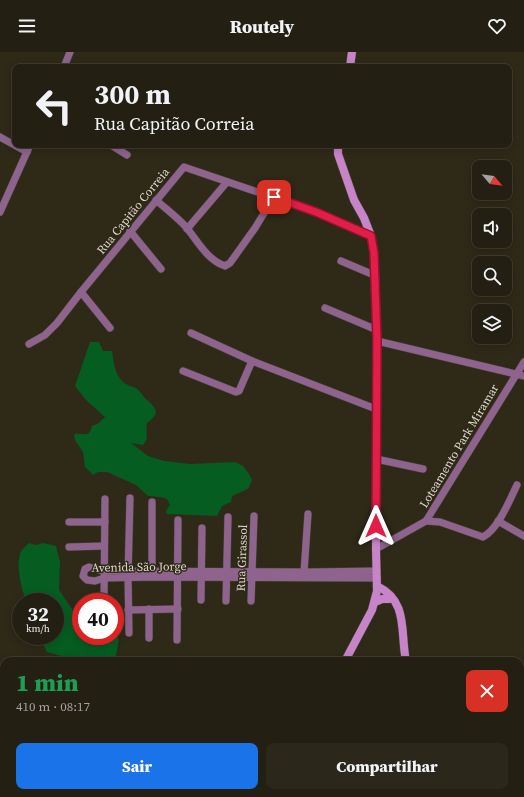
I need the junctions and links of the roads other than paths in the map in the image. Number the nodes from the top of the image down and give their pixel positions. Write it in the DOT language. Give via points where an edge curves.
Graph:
graph roads {
  1 [pos="70,52"];
  2 [pos="352,52"];
  3 [pos="65,64"];
  4 [pos="350,64"];
  5 [pos="0,137"];
  6 [pos="12,142"];
  7 [pos="29,148"];
  8 [pos="116,148"];
  9 [pos="338,148"];
  10 [pos="127,155"];
  11 [pos="227,182"];
  12 [pos="274,197"];
  13 [pos="156,200"];
  14 [pos="0,212"];
  15 [pos="187,229"];
  16 [pos="130,231"];
  17 [pos="371,236"];
  18 [pos="341,261"];
  19 [pos="161,268"];
  20 [pos="374,275"];
  21 [pos="81,292"];
  22 [pos="325,308"];
  23 [pos="110,328"];
  24 [pos="377,330"];
  25 [pos="191,333"];
  26 [pos="377,340"];
  27 [pos="29,344"];
  28 [pos="252,360"];
  29 [pos="524,362"];
  30 [pos="183,371"];
  31 [pos="516,374"];
  32 [pos="524,376"];
  33 [pos="376,409"];
  34 [pos="376,459"];
  35 [pos="423,469"];
  36 [pos="517,485"];
  37 [pos="130,498"];
  38 [pos="105,499"];
  39 [pos="152,502"];
  40 [pos="308,514"];
  41 [pos="254,516"];
  42 [pos="228,517"];
  43 [pos="178,520"];
  44 [pos="498,521"];
  45 [pos="69,522"];
  46 [pos="105,522"];
  47 [pos="426,522"];
  48 [pos="202,528"];
  49 [pos="524,536"];
  50 [pos="69,546"];
  51 [pos="104,546"];
  52 [pos="376,550"];
  53 [pos="128,574"];
  54 [pos="152,574"];
  55 [pos="177,574"];
  56 [pos="202,574"];
  57 [pos="252,574"];
  58 [pos="308,574"];
  59 [pos="104,575"];
  60 [pos="227,575"];
  61 [pos="377,580"];
  62 [pos="104,593"];
  63 [pos="201,600"];
  64 [pos="392,600"];
  65 [pos="226,601"];
  66 [pos="251,601"];
  67 [pos="375,602"];
  68 [pos="149,609"];
  69 [pos="178,609"];
  70 [pos="128,610"];
  71 [pos="128,633"];
  72 [pos="149,638"];
  73 [pos="176,640"];
  74 [pos="347,657"];
  75 [pos="406,657"];
  1 -- 3 [label="street"];
  2 -- 4 [label="street"];
  5 -- 6 [label="street"];
  7 -- 14 [label="street"];
  8 -- 10 [label="street"];
  9 -- 17 [label="street" via="354,200"];
  11 -- 12 [label="street, Rua Capitão Correia"];
  11 -- 13 [label="street, Rua Capitão Correia" via="184,167"];
  11 -- 15 [label="street"];
  12 -- 15 [label="street" via="255,228 230,263 225,266 205,251"];
  12 -- 17 [label="street, Rua Capitão Correia"];
  13 -- 15 [label="street"];
  13 -- 16 [label="street, Rua Capitão Correia"];
  16 -- 19 [label="street"];
  16 -- 21 [label="street, Rua Capitão Correia"];
  17 -- 20 [label="street"];
  18 -- 20 [label="street"];
  20 -- 24 [label="street"];
  21 -- 23 [label="street"];
  21 -- 27 [label="street, Rua Capitão Correia" via="53,329"];
  22 -- 24 [label="street"];
  24 -- 26 [label="street"];
  25 -- 28 [label="street"];
  26 -- 31 [label="street, Loteamento Park Miramar"];
  26 -- 33 [label="street"];
  28 -- 30 [label="street" via="239,391 236,392"];
  28 -- 33 [label="street"];
  29 -- 31 [label="street, Loteamento Park Miramar"];
  31 -- 32 [label="street, Loteamento Park Miramar"];
  31 -- 47 [label="street, Loteamento Park Miramar"];
  33 -- 34 [label="street"];
  34 -- 35 [label="street"];
  34 -- 52 [label="street"];
  36 -- 44 [label="street"];
  37 -- 53 [label="street"];
  38 -- 46 [label="street"];
  39 -- 54 [label="street"];
  40 -- 58 [label="street"];
  41 -- 57 [label="street, Rua Girassol"];
  42 -- 60 [label="street"];
  43 -- 55 [label="street"];
  44 -- 47 [label="street" via="483,537 440,522"];
  44 -- 49 [label="street"];
  45 -- 46 [label="street"];
  46 -- 51 [label="street"];
  47 -- 52 [label="street, Loteamento Park Miramar"];
  48 -- 56 [label="street"];
  50 -- 51 [label="street"];
  51 -- 59 [label="street"];
  52 -- 61 [label="street"];
  53 -- 54 [label="street, Avenida São Jorge"];
  53 -- 59 [label="street, Avenida São Jorge"];
  53 -- 70 [label="street"];
  54 -- 55 [label="street, Avenida São Jorge"];
  55 -- 56 [label="street, Avenida São Jorge"];
  55 -- 69 [label="street"];
  56 -- 60 [label="street, Avenida São Jorge"];
  56 -- 63 [label="street"];
  57 -- 58 [label="street, Avenida São Jorge"];
  57 -- 60 [label="street, Avenida São Jorge"];
  57 -- 66 [label="street, Rua Girassol"];
  58 -- 61 [label="street, Avenida São Jorge"];
  59 -- 62 [label="street"];
  60 -- 65 [label="street"];
  61 -- 64 [label="street"];
  61 -- 64 [label="street" via="388,588"];
  61 -- 67 [label="street"];
  64 -- 67 [label="street" via="382,599"];
  64 -- 75 [label="street" via="403,623"];
  67 -- 74 [label="street"];
  68 -- 69 [label="street"];
  68 -- 70 [label="street"];
  68 -- 72 [label="street"];
  69 -- 73 [label="street"];
  70 -- 71 [label="street"];
}
